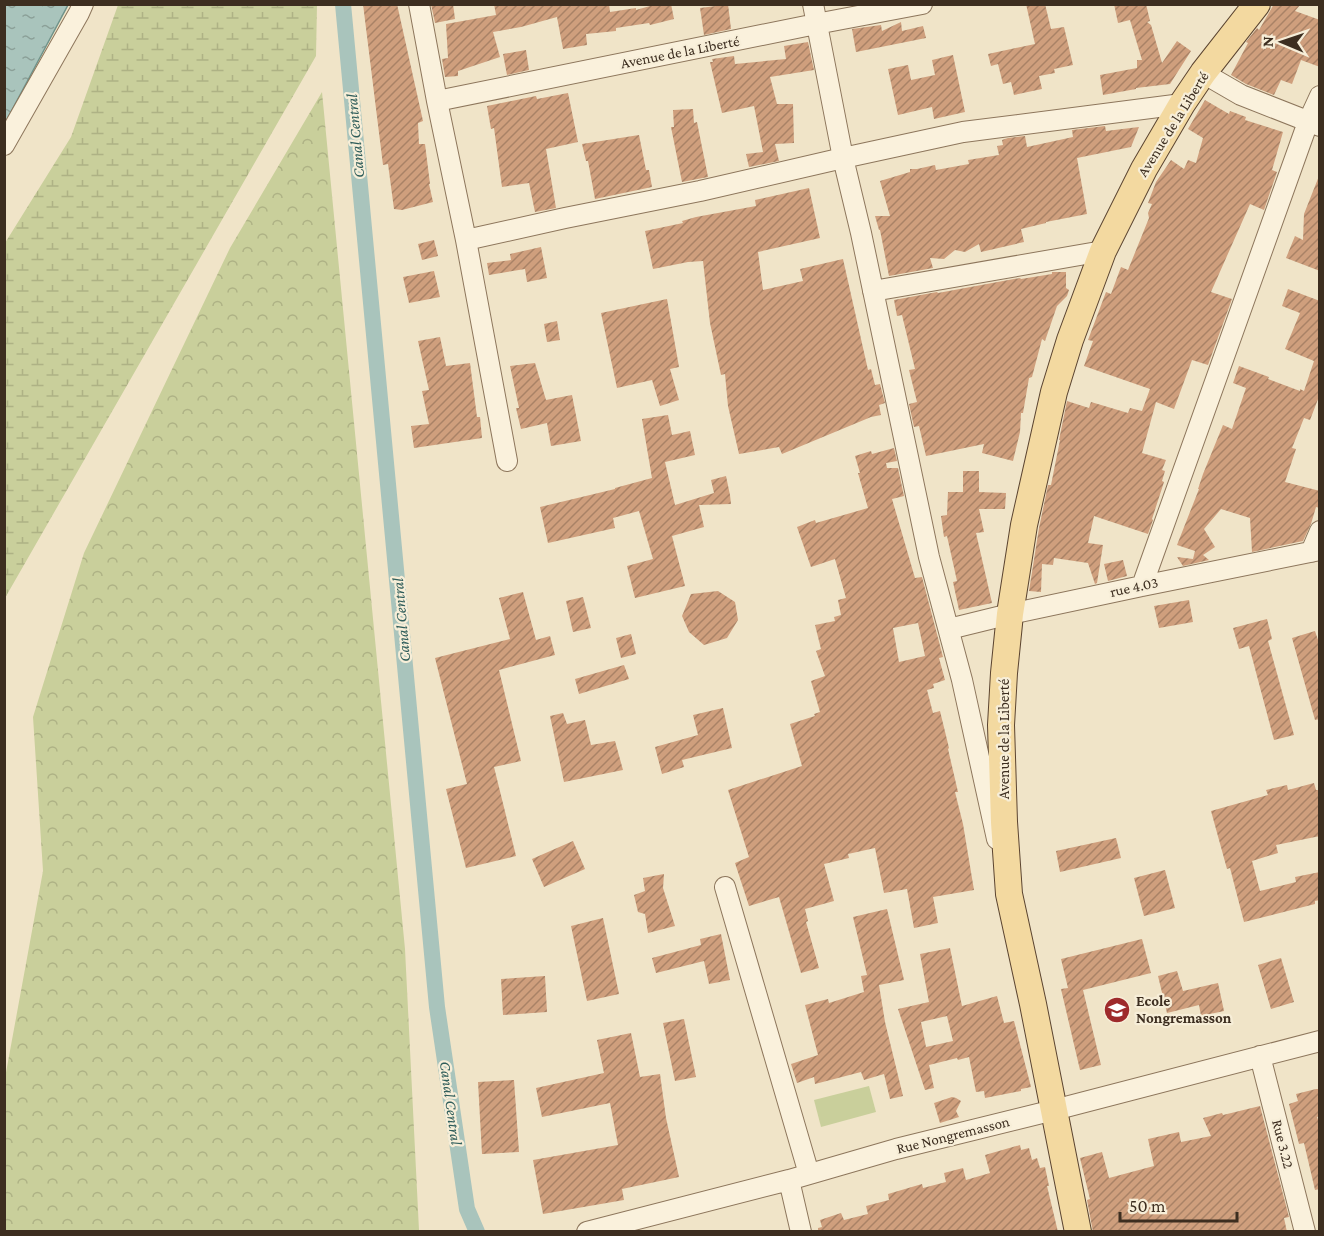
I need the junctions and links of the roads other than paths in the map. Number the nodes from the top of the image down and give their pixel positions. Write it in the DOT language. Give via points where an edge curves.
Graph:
graph roads {
  1 [pos="83,4"];
  2 [pos="419,4"];
  3 [pos="813,4"];
  4 [pos="922,4"];
  5 [pos="1257,4"];
  6 [pos="816,24"];
  7 [pos="1203,73"];
  8 [pos="1320,96"];
  9 [pos="437,101"];
  10 [pos="1182,104"];
  11 [pos="1314,124"];
  12 [pos="4,145"];
  13 [pos="843,158"];
  14 [pos="466,240"];
  15 [pos="1103,251"];
  16 [pos="873,291"];
  17 [pos="507,461"];
  18 [pos="1320,531"];
  19 [pos="1315,551"];
  20 [pos="1142,585"];
  21 [pos="1010,614"];
  22 [pos="949,629"];
  23 [pos="724,887"];
  24 [pos="1009,894"];
  25 [pos="1320,1041"];
  26 [pos="1260,1056"];
  27 [pos="1054,1110"];
  28 [pos="808,1174"];
  29 [pos="789,1180"];
  30 [pos="587,1232"];
  31 [pos="801,1232"];
  32 [pos="1078,1232"];
  33 [pos="1305,1232"];
  1 -- 12 [label="street"];
  2 -- 9 [label="street"];
  3 -- 6 [label="street"];
  4 -- 6 [label="street, Avenue de la Liberté"];
  5 -- 7 [label="main road, Avenue de la Liberté"];
  6 -- 9 [label="street, Avenue de la Liberté"];
  6 -- 13 [label="street"];
  7 -- 10 [label="main road, Avenue de la Liberté"];
  7 -- 11 [label="street" via="1241,95"];
  8 -- 11 [label="street"];
  9 -- 14 [label="street"];
  10 -- 13 [label="street" via="963,132"];
  10 -- 15 [label="main road, Avenue de la Liberté"];
  11 -- 20 [label="street"];
  13 -- 14 [label="street"];
  13 -- 16 [label="street"];
  14 -- 17 [label="street"];
  15 -- 16 [label="street"];
  15 -- 21 [label="main road, Avenue de la Liberté" via="1054,392 1024,525"];
  16 -- 22 [label="street" via="929,556"];
  18 -- 19 [label="street"];
  19 -- 20 [label="street, rue 4.03"];
  20 -- 21 [label="street, rue 4.03"];
  21 -- 22 [label="street, rue 4.03"];
  21 -- 24 [label="main road, Avenue de la Liberté" via="1001,725"];
  22 -- 24 [label="street"];
  23 -- 28 [label="street"];
  24 -- 27 [label="main road, Avenue de la Liberté"];
  25 -- 26 [label="street, Rue Nongremasson"];
  26 -- 27 [label="street, Rue Nongremasson"];
  26 -- 33 [label="street, Rue 3.22"];
  27 -- 28 [label="street, Rue Nongremasson"];
  27 -- 32 [label="main road, Avenue de la Liberté"];
  28 -- 29 [label="street, Rue Nongremasson"];
  29 -- 30 [label="street, Rue Nongremasson"];
  29 -- 31 [label="street"];
}
